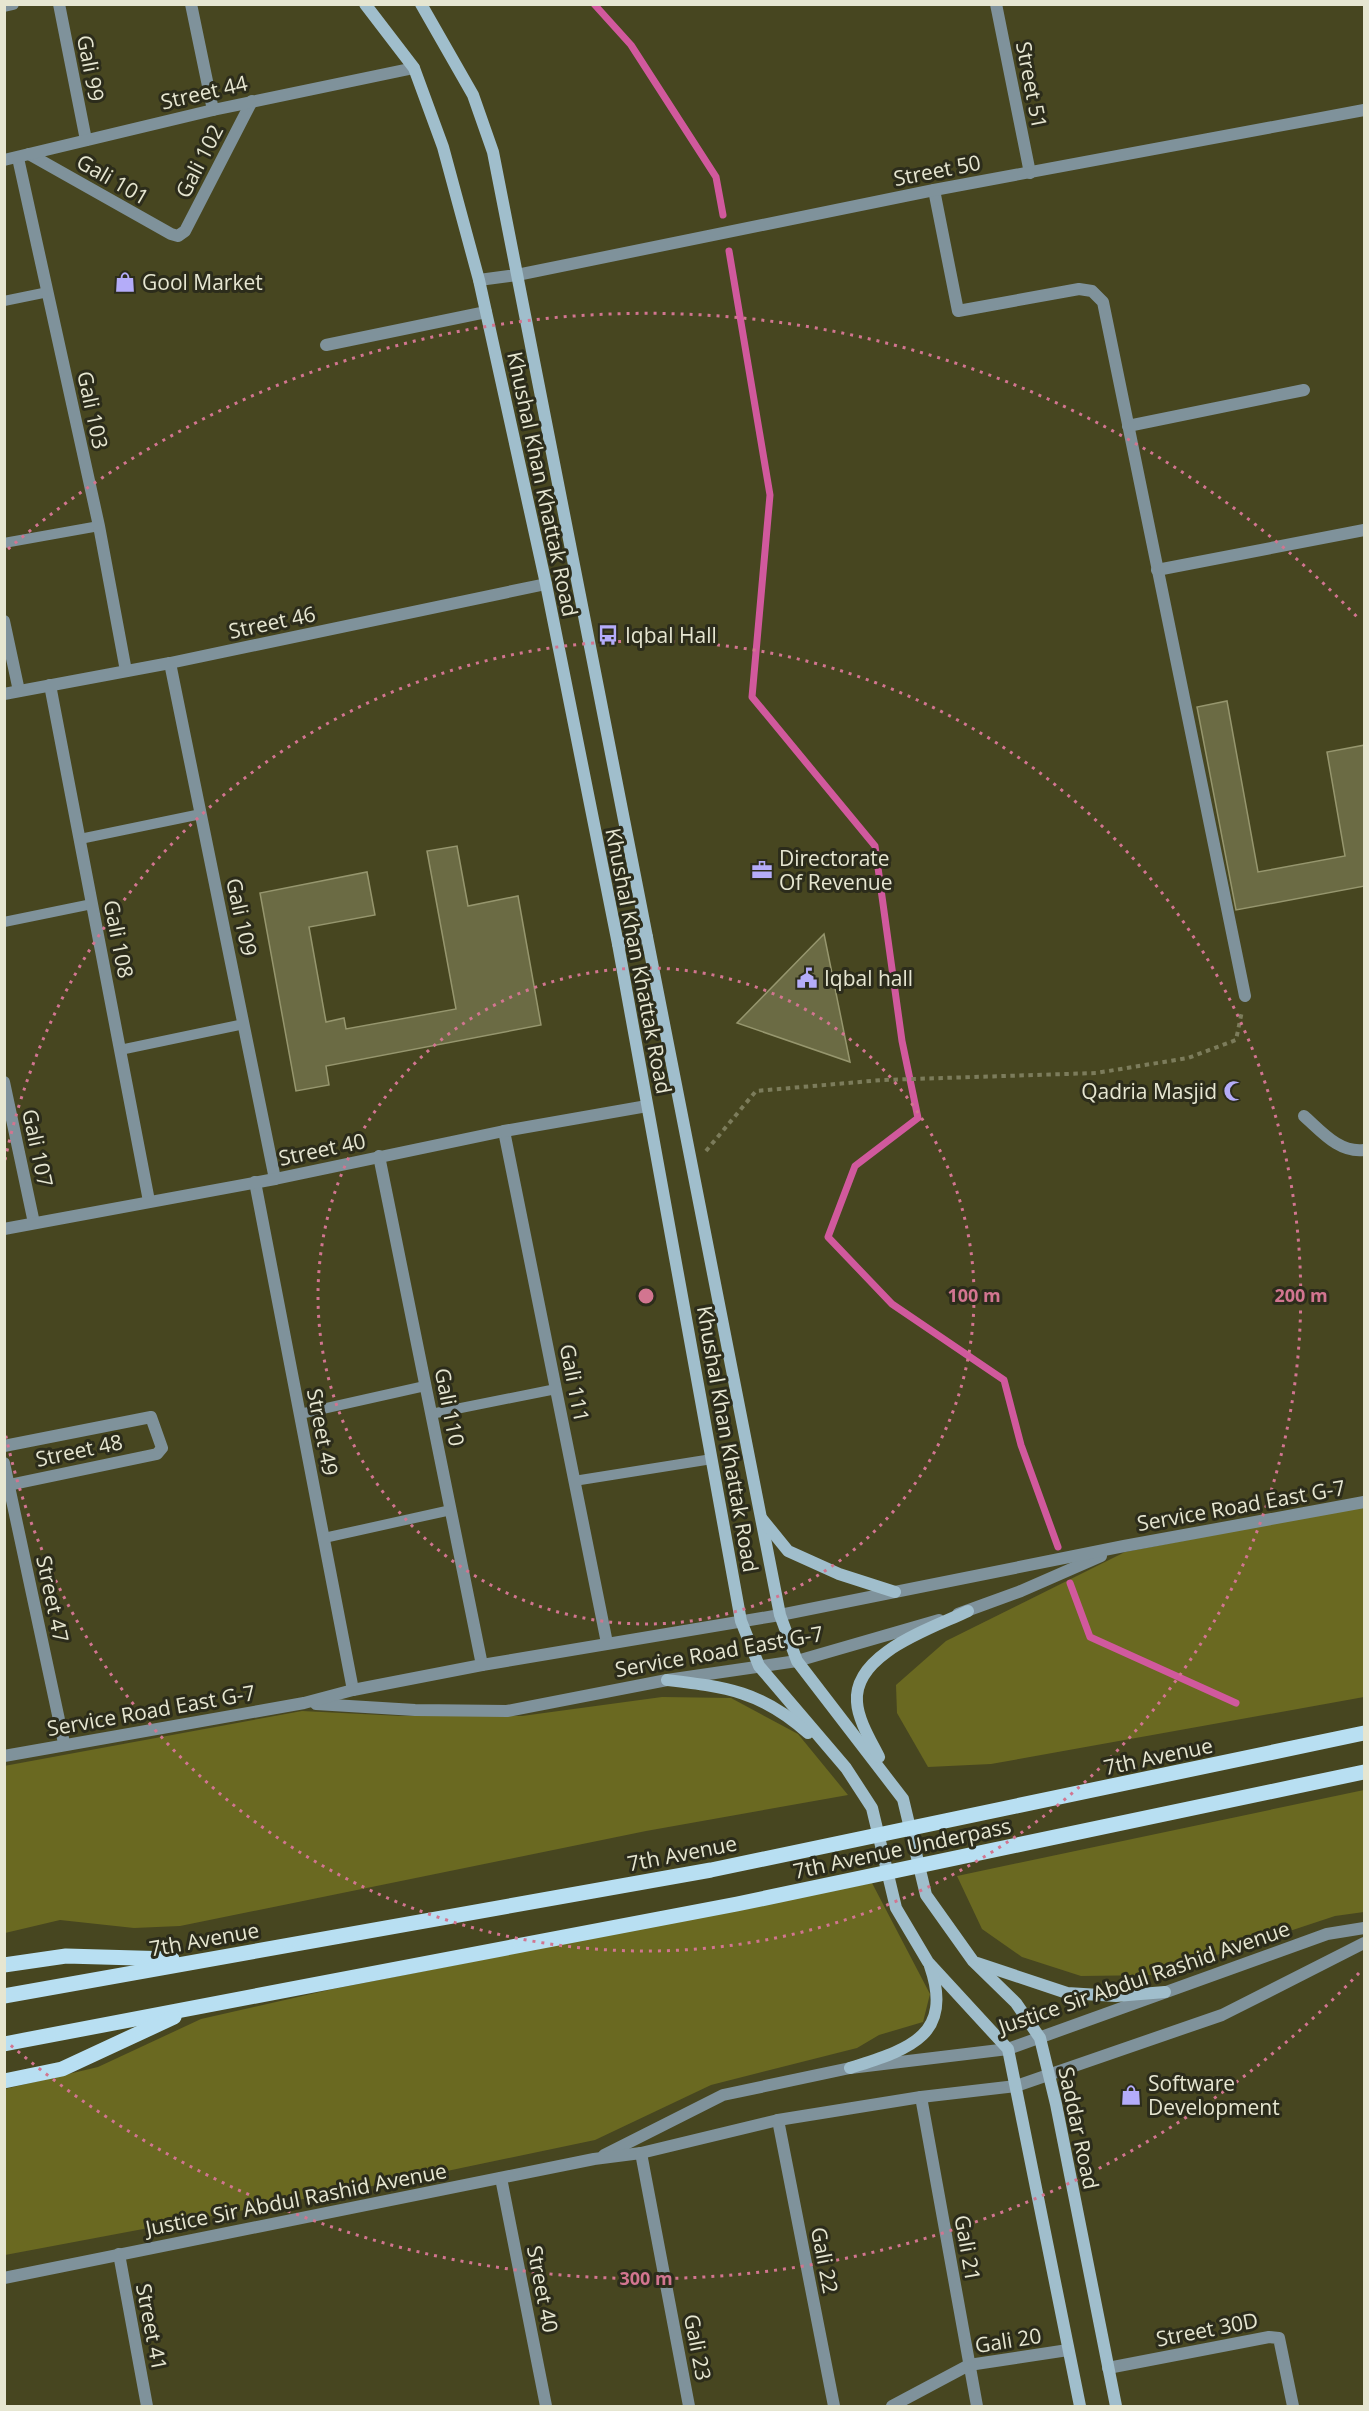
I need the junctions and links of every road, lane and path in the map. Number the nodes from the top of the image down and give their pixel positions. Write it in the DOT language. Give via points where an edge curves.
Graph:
graph roads {
  1 [pos="14,4"];
  2 [pos="59,4"];
  3 [pos="191,4"];
  4 [pos="365,4"];
  5 [pos="421,4"];
  6 [pos="996,4"];
  7 [pos="4,6"];
  8 [pos="414,68"];
  9 [pos="252,101"];
  10 [pos="213,110"];
  11 [pos="1365,110"];
  12 [pos="86,140"];
  13 [pos="23,156"];
  14 [pos="4,160"];
  15 [pos="1030,173"];
  16 [pos="934,190"];
  17 [pos="178,236"];
  18 [pos="517,275"];
  19 [pos="479,280"];
  20 [pos="48,292"];
  21 [pos="4,301"];
  22 [pos="486,312"];
  23 [pos="326,345"];
  24 [pos="1304,390"];
  25 [pos="1128,426"];
  26 [pos="99,526"];
  27 [pos="1365,530"];
  28 [pos="4,543"];
  29 [pos="1157,570"];
  30 [pos="546,584"];
  31 [pos="4,621"];
  32 [pos="170,663"];
  33 [pos="126,671"];
  34 [pos="50,685"];
  35 [pos="19,691"];
  36 [pos="4,694"];
  37 [pos="201,814"];
  38 [pos="80,840"];
  39 [pos="92,904"];
  40 [pos="4,922"];
  41 [pos="647,937"];
  42 [pos="618,944"];
  43 [pos="1245,996"];
  44 [pos="244,1024"];
  45 [pos="120,1050"];
  46 [pos="4,1082"];
  47 [pos="647,1106"];
  48 [pos="1304,1116"];
  49 [pos="504,1131"];
  50 [pos="1365,1150"];
  51 [pos="379,1156"];
  52 [pos="692,1167"];
  53 [pos="275,1179"];
  54 [pos="255,1182"];
  55 [pos="149,1201"];
  56 [pos="34,1223"];
  57 [pos="4,1229"];
  58 [pos="426,1386"];
  59 [pos="556,1389"];
  60 [pos="300,1413"];
  61 [pos="431,1414"];
  62 [pos="4,1446"];
  63 [pos="712,1460"];
  64 [pos="4,1463"];
  65 [pos="574,1481"];
  66 [pos="7,1486"];
  67 [pos="1365,1502"];
  68 [pos="451,1510"];
  69 [pos="761,1518"];
  70 [pos="324,1538"];
  71 [pos="1124,1546"];
  72 [pos="895,1592"];
  73 [pos="968,1611"];
  74 [pos="780,1615"];
  75 [pos="741,1621"];
  76 [pos="607,1643"];
  77 [pos="797,1661"];
  78 [pos="482,1665"];
  79 [pos="759,1666"];
  80 [pos="667,1680"];
  81 [pos="353,1690"];
  82 [pos="304,1703"];
  83 [pos="1365,1733"];
  84 [pos="64,1743"];
  85 [pos="4,1756"];
  86 [pos="846,1768"];
  87 [pos="1365,1772"];
  88 [pos="889,1778"];
  89 [pos="926,1895"];
  90 [pos="1365,1928"];
  91 [pos="1365,1943"];
  92 [pos="204,1960"];
  93 [pos="973,1961"];
  94 [pos="928,1962"];
  95 [pos="4,1965"];
  96 [pos="1165,1992"];
  97 [pos="4,1996"];
  98 [pos="195,2007"];
  99 [pos="1040,2038"];
  100 [pos="4,2044"];
  101 [pos="1008,2049"];
  102 [pos="850,2068"];
  103 [pos="1048,2076"];
  104 [pos="4,2081"];
  105 [pos="1016,2086"];
  106 [pos="921,2097"];
  107 [pos="778,2120"];
  108 [pos="641,2153"];
  109 [pos="594,2159"];
  110 [pos="501,2178"];
  111 [pos="119,2254"];
  112 [pos="4,2278"];
  113 [pos="1068,2350"];
  114 [pos="969,2365"];
  115 [pos="1108,2368"];
  116 [pos="147,2406"];
  117 [pos="546,2406"];
  118 [pos="689,2406"];
  119 [pos="834,2406"];
  120 [pos="892,2406"];
  121 [pos="977,2406"];
  122 [pos="1080,2406"];
  123 [pos="1116,2406"];
  124 [pos="1293,2406"];
  1 -- 7 [label="street"];
  2 -- 12 [label="street, Gali 99"];
  3 -- 10 [label="street"];
  4 -- 8 [label="street, Khushal Khan Khattak Road"];
  5 -- 18 [label="street, Khushal Khan Khattak Road" via="473,95 493,152"];
  6 -- 15 [label="street, Street 51"];
  8 -- 9 [label="street, Street 44"];
  8 -- 19 [label="street, Khushal Khan Khattak Road" via="443,147"];
  9 -- 10 [label="street, Street 44"];
  9 -- 17 [label="street, Gali 102" via="185,231"];
  10 -- 12 [label="street, Street 44"];
  11 -- 15 [label="street, Street 50"];
  12 -- 13 [label="street, Street 44"];
  13 -- 14 [label="street, Street 44"];
  13 -- 17 [label="street, Gali 101"];
  13 -- 20 [label="street, Gali 103"];
  15 -- 16 [label="street, Street 50"];
  16 -- 18 [label="street, Street 50"];
  16 -- 25 [label="street" via="958,311 1079,289 1092,291 1103,302"];
  18 -- 19 [label="street, Street 50"];
  18 -- 41 [label="street, Khushal Khan Khattak Road"];
  19 -- 22 [label="street, Khushal Khan Khattak Road"];
  20 -- 21 [label="lane"];
  20 -- 26 [label="street, Gali 103"];
  22 -- 23 [label="street"];
  22 -- 30 [label="street, Khushal Khan Khattak Road"];
  24 -- 25 [label="street"];
  25 -- 29 [label="street"];
  26 -- 28 [label="lane"];
  26 -- 33 [label="street, Gali 103"];
  27 -- 29 [label="street"];
  29 -- 43 [label="street"];
  30 -- 32 [label="street, Street 46"];
  30 -- 42 [label="street, Khushal Khan Khattak Road"];
  31 -- 35 [label="street"];
  32 -- 33 [label="street, Street 46"];
  32 -- 37 [label="street, Gali 109"];
  33 -- 34 [label="street, Street 46"];
  34 -- 35 [label="street, Street 46"];
  34 -- 38 [label="street, Gali 108"];
  35 -- 36 [label="street, Street 46"];
  37 -- 38 [label="lane"];
  37 -- 44 [label="street, Gali 109"];
  38 -- 39 [label="street, Gali 108"];
  39 -- 40 [label="lane"];
  39 -- 45 [label="street, Gali 108"];
  41 -- 42 [label="street"];
  41 -- 52 [label="street, Khushal Khan Khattak Road"];
  42 -- 47 [label="street, Khushal Khan Khattak Road"];
  43 -- 52 [label="path" via="1236,1040 1188,1058 1096,1073 895,1080 756,1091"];
  44 -- 45 [label="lane"];
  44 -- 53 [label="street, Gali 109"];
  45 -- 55 [label="street, Gali 108"];
  46 -- 56 [label="street, Gali 107"];
  47 -- 49 [label="street, Street 40"];
  47 -- 63 [label="street, Khushal Khan Khattak Road"];
  48 -- 50 [label="street" via="1330,1140 1352,1151"];
  49 -- 51 [label="street, Street 40"];
  49 -- 59 [label="street, Gali 111"];
  51 -- 53 [label="street, Street 40"];
  51 -- 58 [label="street, Gali 110"];
  52 -- 69 [label="street, Khushal Khan Khattak Road"];
  53 -- 54 [label="street, Street 40"];
  54 -- 55 [label="street, Street 40"];
  54 -- 60 [label="street, Street 49"];
  55 -- 56 [label="street, Street 40"];
  56 -- 57 [label="street, Street 40"];
  58 -- 60 [label="lane"];
  58 -- 61 [label="street, Gali 110"];
  59 -- 61 [label="lane"];
  59 -- 65 [label="street, Gali 111"];
  60 -- 70 [label="street, Street 49"];
  61 -- 68 [label="street, Gali 110"];
  62 -- 66 [label="street, Street 48" via="147,1417 153,1419 161,1452"];
  63 -- 65 [label="lane"];
  63 -- 75 [label="street, Khushal Khan Khattak Road"];
  64 -- 66 [label="street, Street 47"];
  65 -- 76 [label="street, Gali 111"];
  66 -- 84 [label="street, Street 47"];
  67 -- 71 [label="street, Service Road East G-7"];
  68 -- 70 [label="lane"];
  68 -- 78 [label="street, Gali 110"];
  69 -- 72 [label="street" via="788,1551 839,1574"];
  69 -- 74 [label="street, Khushal Khan Khattak Road"];
  70 -- 81 [label="street, Street 49"];
  71 -- 72 [label="street, Service Road East G-7"];
  71 -- 73 [label="street, Service Road East G-7"];
  72 -- 74 [label="street, Service Road East G-7"];
  73 -- 77 [label="street, Service Road East G-7"];
  73 -- 88 [label="street" via="893,1647 874,1660 862,1677 856,1701"];
  74 -- 75 [label="street, Service Road East G-7"];
  74 -- 77 [label="street, Khushal Khan Khattak Road"];
  75 -- 76 [label="street, Service Road East G-7"];
  75 -- 79 [label="street, Khushal Khan Khattak Road"];
  76 -- 78 [label="street, Service Road East G-7"];
  77 -- 79 [label="street, Service Road East G-7"];
  77 -- 88 [label="street, Khushal Khan Khattak Road"];
  78 -- 81 [label="street, Service Road East G-7"];
  79 -- 80 [label="street, Service Road East G-7"];
  79 -- 86 [label="street, Khushal Khan Khattak Road"];
  80 -- 82 [label="street, Service Road East G-7" via="507,1711"];
  80 -- 86 [label="street" via="729,1687 768,1703"];
  81 -- 82 [label="street, Service Road East G-7"];
  82 -- 84 [label="street, Service Road East G-7"];
  83 -- 92 [label="main road, 7th Avenue" via="711,1870"];
  84 -- 85 [label="street, Service Road East G-7"];
  86 -- 94 [label="street, Khushal Khan Khattak Road" via="872,1808 896,1908"];
  87 -- 98 [label="main road, 7th Avenue Underpass" via="737,1904"];
  88 -- 89 [label="street, Khushal Khan Khattak Road" via="903,1798"];
  89 -- 93 [label="street, Saddar Road"];
  90 -- 96 [label="street, Justice Sir Abdul Rashid Avenue" via="1327,1934"];
  91 -- 103 [label="street, Justice Sir Abdul Rashid Avenue" via="1222,2015"];
  92 -- 95 [label="main road" via="66,1956"];
  92 -- 97 [label="main road, 7th Avenue"];
  93 -- 96 [label="street" via="1067,1994"];
  93 -- 99 [label="street, Saddar Road" via="1016,2003"];
  94 -- 101 [label="street"];
  94 -- 102 [label="street" via="938,2000 928,2026 904,2050"];
  96 -- 99 [label="street, Justice Sir Abdul Rashid Avenue"];
  98 -- 100 [label="main road"];
  98 -- 104 [label="main road" via="63,2069"];
  99 -- 101 [label="street, Justice Sir Abdul Rashid Avenue"];
  99 -- 103 [label="street, Saddar Road"];
  101 -- 102 [label="street, Justice Sir Abdul Rashid Avenue"];
  101 -- 105 [label="street"];
  102 -- 109 [label="street, Justice Sir Abdul Rashid Avenue" via="723,2095"];
  103 -- 105 [label="street, Justice Sir Abdul Rashid Avenue"];
  103 -- 115 [label="street, Saddar Road"];
  105 -- 106 [label="street, Justice Sir Abdul Rashid Avenue"];
  105 -- 113 [label="street"];
  106 -- 107 [label="street, Justice Sir Abdul Rashid Avenue"];
  106 -- 114 [label="street, Gali 21"];
  107 -- 108 [label="street, Justice Sir Abdul Rashid Avenue"];
  107 -- 119 [label="street, Gali 22"];
  108 -- 109 [label="street, Justice Sir Abdul Rashid Avenue"];
  108 -- 118 [label="street, Gali 23"];
  109 -- 110 [label="street, Justice Sir Abdul Rashid Avenue"];
  110 -- 111 [label="street, Justice Sir Abdul Rashid Avenue"];
  110 -- 117 [label="street, Street 40"];
  111 -- 112 [label="street, Justice Sir Abdul Rashid Avenue"];
  111 -- 116 [label="street, Street 41"];
  113 -- 114 [label="street, Gali 20"];
  113 -- 122 [label="street"];
  114 -- 120 [label="street, Gali 20"];
  114 -- 121 [label="street, Gali 21"];
  115 -- 123 [label="street, Saddar Road"];
  115 -- 124 [label="street, Street 30D" via="1279,2338"];
}
